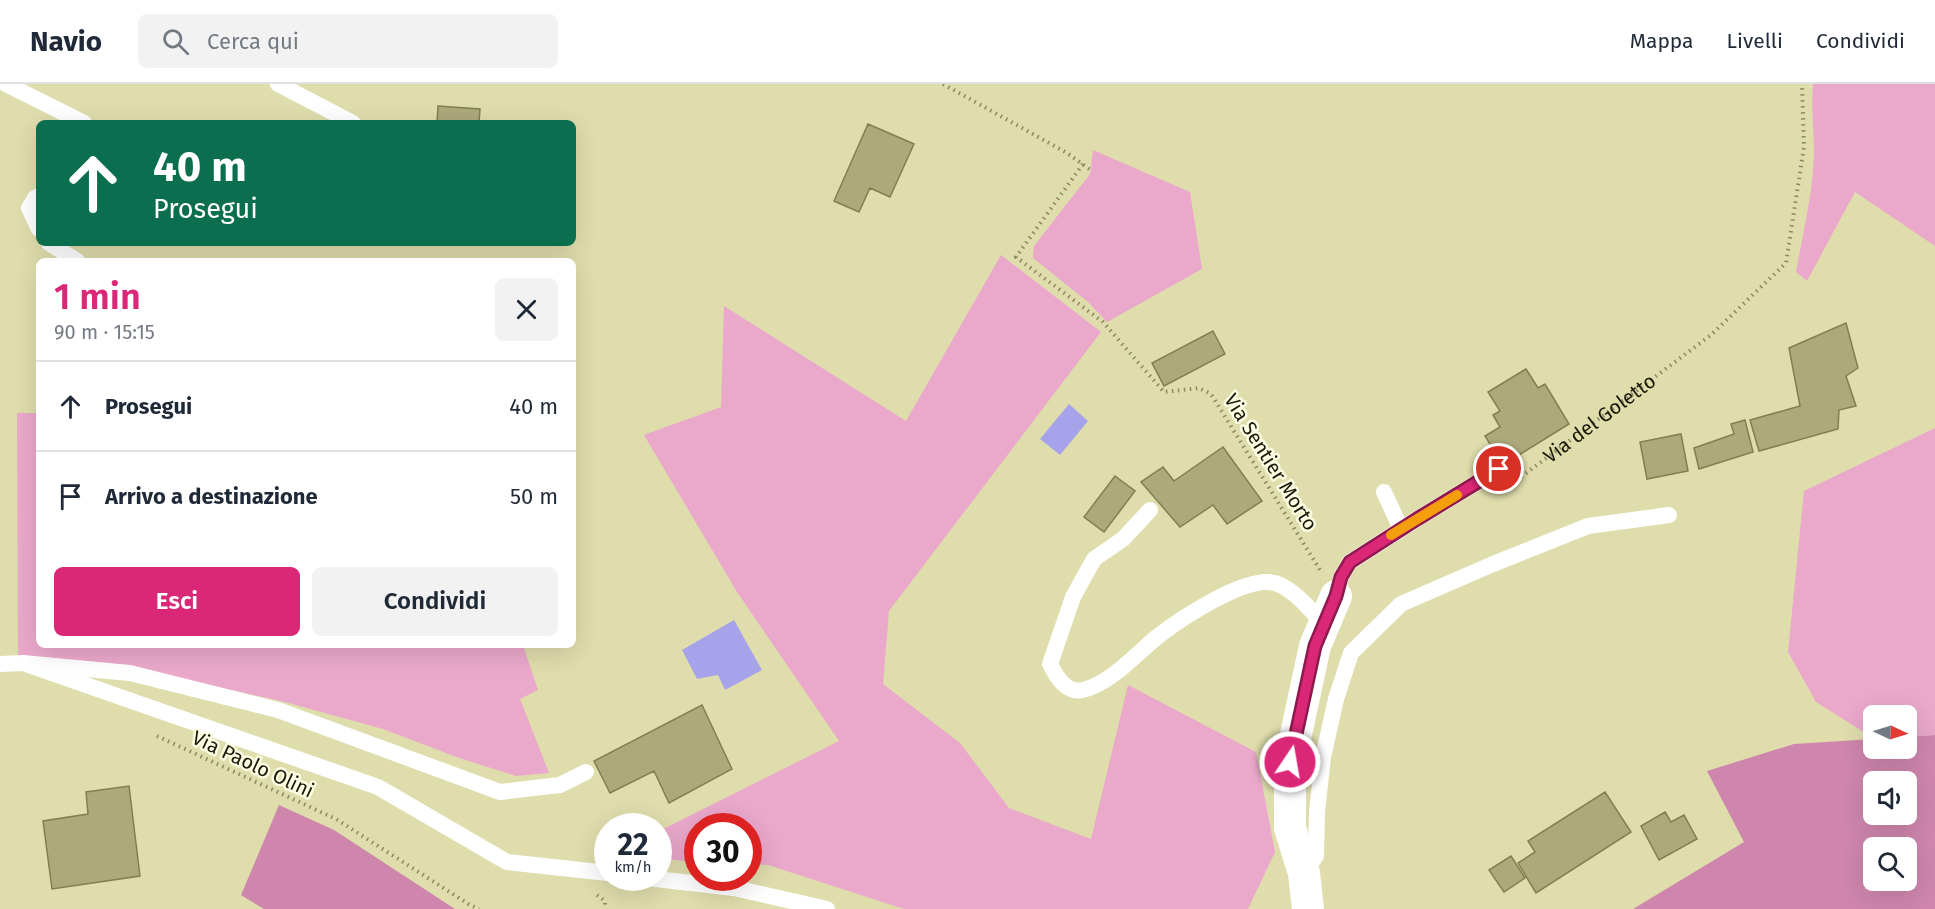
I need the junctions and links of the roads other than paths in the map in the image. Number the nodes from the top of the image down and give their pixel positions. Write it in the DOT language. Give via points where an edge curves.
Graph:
graph roads {
  1 [pos="6,84"];
  2 [pos="278,84"];
  3 [pos="78,120"];
  4 [pos="347,120"];
  5 [pos="36,200"];
  6 [pos="36,223"];
  7 [pos="54,246"];
  8 [pos="72,258"];
  9 [pos="1499,469"];
  10 [pos="1384,492"];
  11 [pos="1150,510"];
  12 [pos="1669,515"];
  13 [pos="1401,529"];
  14 [pos="1336,596"];
  15 [pos="1323,625"];
  16 [pos="22,663"];
  17 [pos="0,664"];
  18 [pos="586,772"];
  19 [pos="594,871"];
  20 [pos="1304,873"];
  21 [pos="672,881"];
  22 [pos="827,909"];
  23 [pos="1308,909"];
  1 -- 3 [label="lane"];
  2 -- 4 [label="lane"];
  5 -- 6 [label="lane" via="29,208"];
  7 -- 8 [label="lane"];
  9 -- 13 [label="lane"];
  10 -- 13 [label="lane"];
  11 -- 15 [label="lane" via="1123,539 1094,559 1073,597 1050,664 1058,680 1068,687 1081,691 1106,680 1185,618 1254,583 1275,583 1301,599"];
  12 -- 20 [label="lane" via="1588,526 1492,564 1401,604 1350,653 1323,757 1316,856"];
  13 -- 14 [label="lane" via="1350,562"];
  14 -- 15 [label="street"];
  15 -- 20 [label="street" via="1290,762 1290,828"];
  16 -- 17 [label="lane"];
  16 -- 18 [label="lane" via="130,673 278,710 500,792 560,785"];
  16 -- 19 [label="lane" via="378,787 507,862"];
  20 -- 23 [label="street"];
  21 -- 22 [label="lane" via="734,888"];
}
